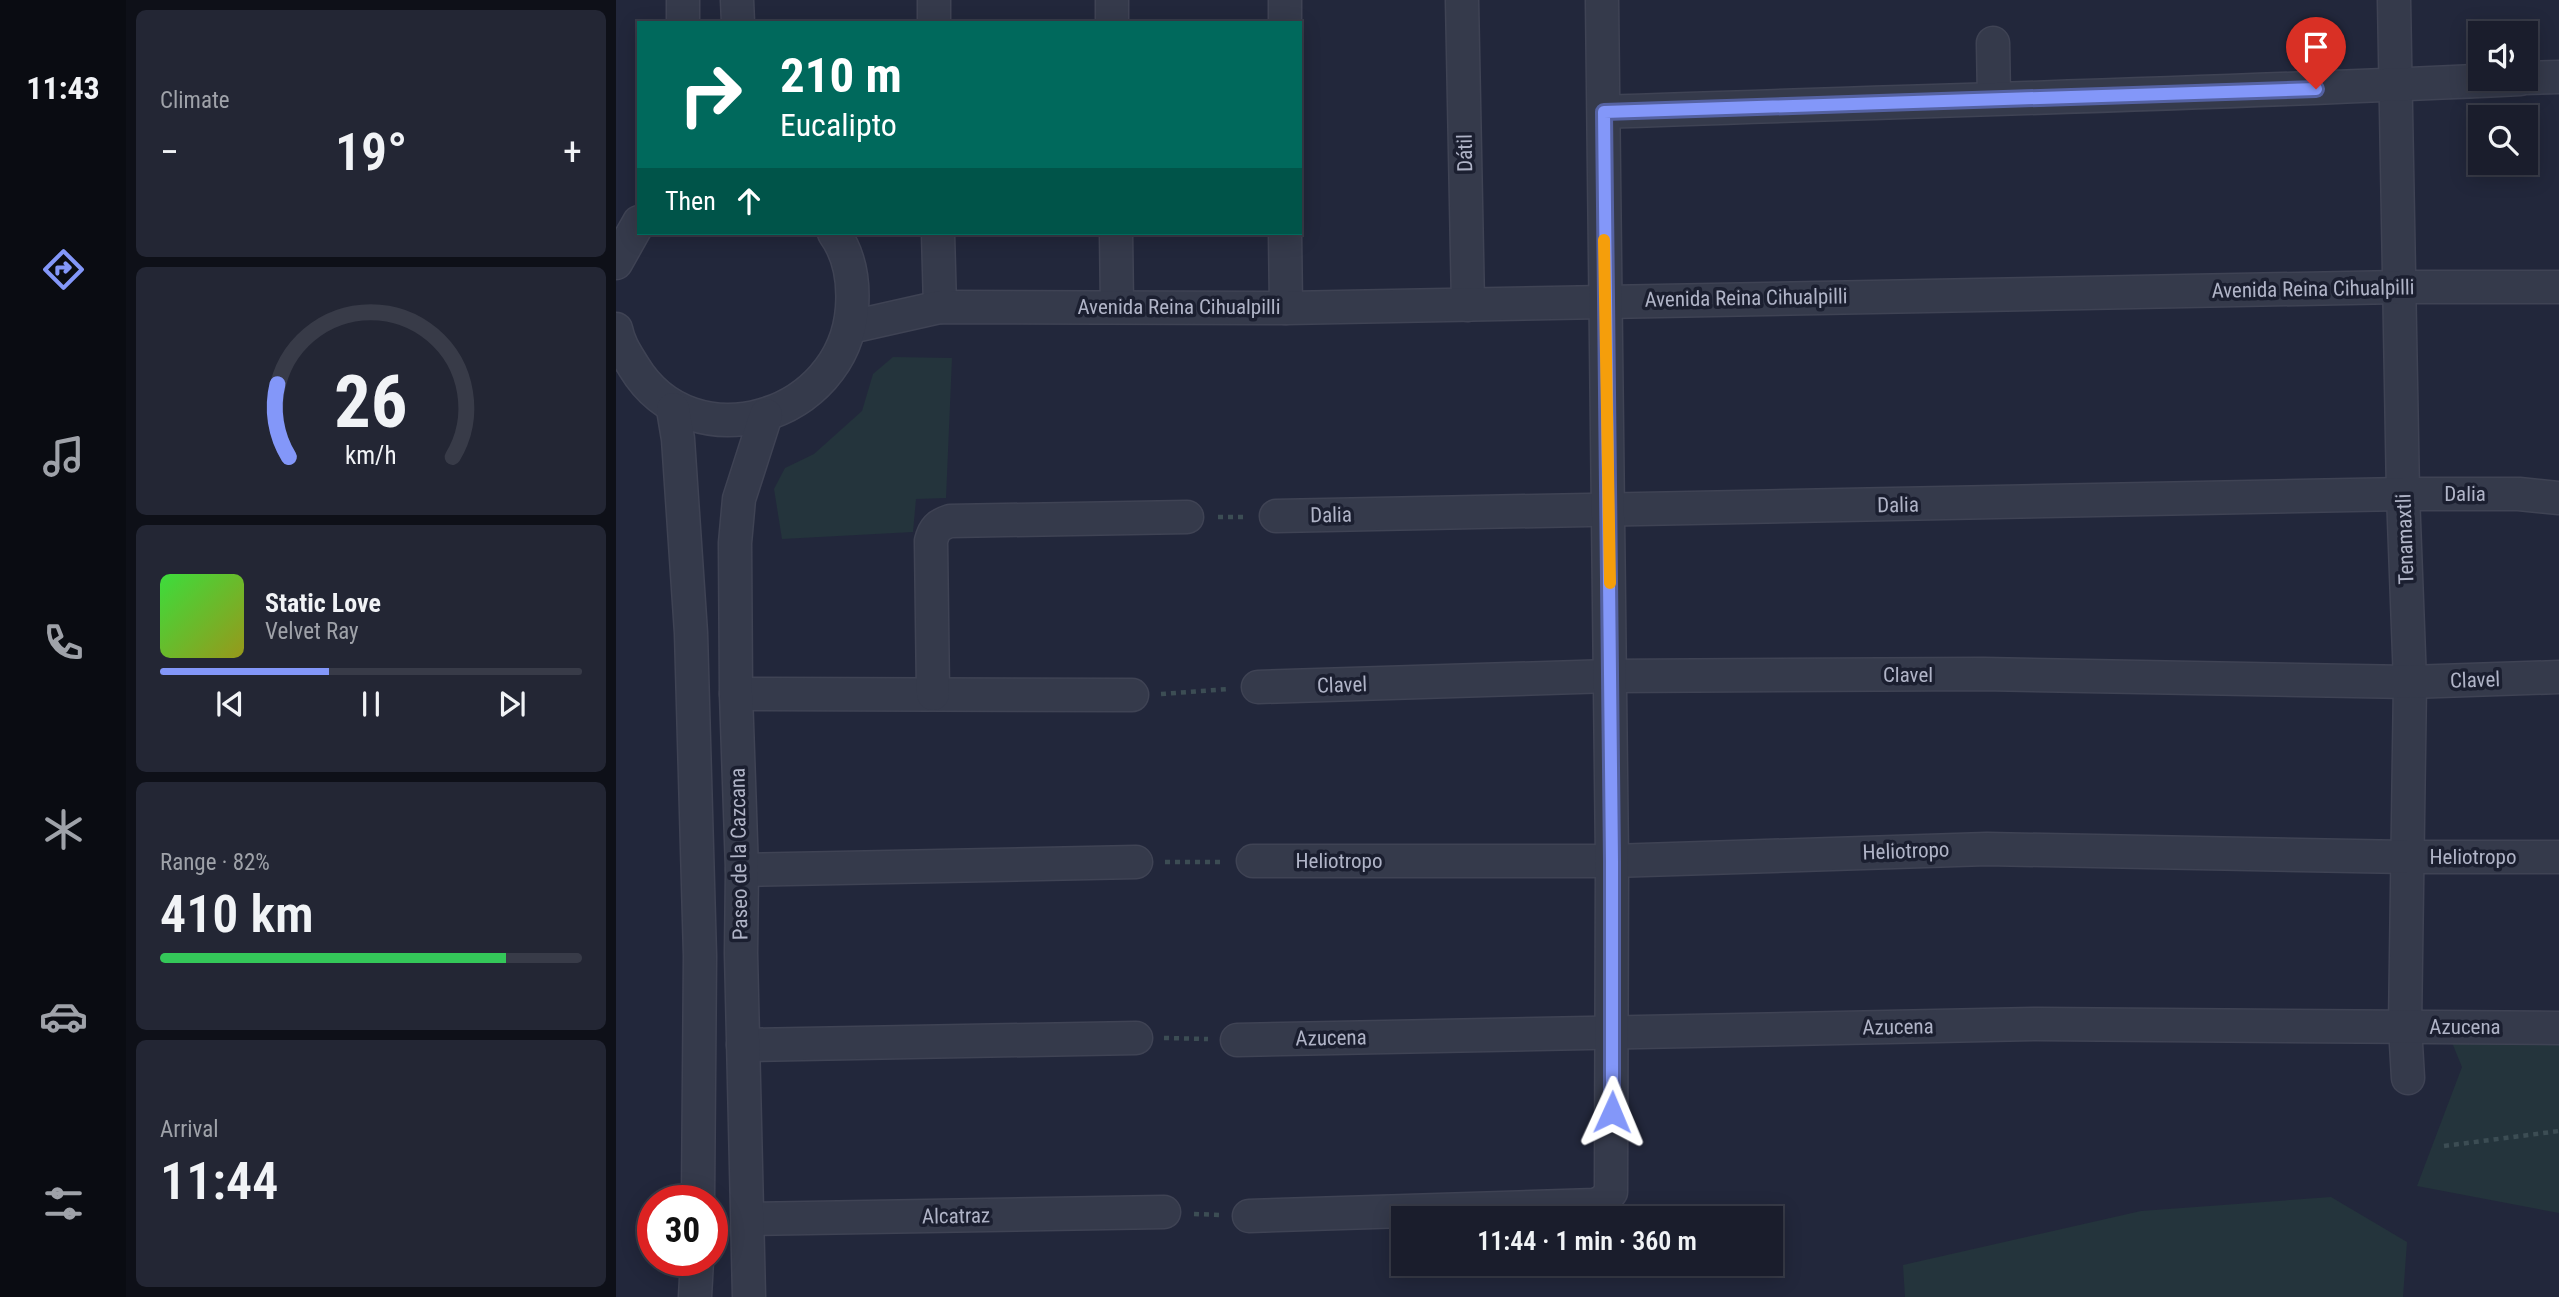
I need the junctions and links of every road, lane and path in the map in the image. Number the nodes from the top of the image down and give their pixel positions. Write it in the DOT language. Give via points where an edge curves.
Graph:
graph roads {
  1 [pos="683,0"];
  2 [pos="737,0"];
  3 [pos="934,0"];
  4 [pos="1112,0"];
  5 [pos="1284,0"];
  6 [pos="1462,0"];
  7 [pos="1602,0"];
  8 [pos="2394,0"];
  9 [pos="683,21"];
  10 [pos="738,21"];
  11 [pos="934,21"];
  12 [pos="1112,21"];
  13 [pos="1285,21"];
  14 [pos="1993,43"];
  15 [pos="2559,77"];
  16 [pos="2538,78"];
  17 [pos="2468,82"];
  18 [pos="2397,85"];
  19 [pos="1994,98"];
  20 [pos="1604,112"];
  21 [pos="637,226"];
  22 [pos="835,235"];
  23 [pos="938,235"];
  24 [pos="1116,235"];
  25 [pos="1285,235"];
  26 [pos="616,263"];
  27 [pos="2399,287"];
  28 [pos="2559,287"];
  29 [pos="1605,301"];
  30 [pos="1468,305"];
  31 [pos="1117,306"];
  32 [pos="940,307"];
  33 [pos="1286,308"];
  34 [pos="851,327"];
  35 [pos="617,340"];
  36 [pos="673,409"];
  37 [pos="766,415"];
  38 [pos="2403,494"];
  39 [pos="2559,498"];
  40 [pos="1609,511"];
  41 [pos="1276,516"];
  42 [pos="1187,517"];
  43 [pos="1610,676"];
  44 [pos="2559,677"];
  45 [pos="2410,682"];
  46 [pos="1258,687"];
  47 [pos="736,694"];
  48 [pos="933,694"];
  49 [pos="1132,695"];
  50 [pos="2407,857"];
  51 [pos="2559,857"];
  52 [pos="1253,861"];
  53 [pos="1612,861"];
  54 [pos="1136,862"];
  55 [pos="742,870"];
  56 [pos="741,953"];
  57 [pos="700,956"];
  58 [pos="2405,1027"];
  59 [pos="2559,1028"];
  60 [pos="1613,1032"];
  61 [pos="1136,1038"];
  62 [pos="1237,1040"];
  63 [pos="743,1045"];
  64 [pos="2408,1078"];
  65 [pos="2559,1131"];
  66 [pos="2444,1146"];
  67 [pos="698,1185"];
  68 [pos="1164,1212"];
  69 [pos="1249,1216"];
  70 [pos="748,1219"];
  71 [pos="696,1276"];
  72 [pos="695,1297"];
  73 [pos="748,1297"];
  1 -- 9 [label="street"];
  2 -- 10 [label="street"];
  3 -- 11 [label="street"];
  4 -- 12 [label="street"];
  5 -- 13 [label="street"];
  6 -- 30 [label="street, Dátil"];
  7 -- 20 [label="street"];
  8 -- 18 [label="street, Tenamaxtli"];
  14 -- 19 [label="street"];
  15 -- 16 [label="street"];
  17 -- 18 [label="street"];
  18 -- 19 [label="street"];
  18 -- 27 [label="street, Tenamaxtli"];
  19 -- 20 [label="street"];
  20 -- 29 [label="street"];
  21 -- 26 [label="street"];
  22 -- 34 [label="street" via="854,285"];
  23 -- 32 [label="street"];
  24 -- 31 [label="street"];
  25 -- 33 [label="street"];
  27 -- 28 [label="street, Avenida Reina Cihualpilli"];
  27 -- 29 [label="street, Avenida Reina Cihualpilli"];
  27 -- 38 [label="street, Tenamaxtli"];
  29 -- 30 [label="street, Avenida Reina Cihualpilli"];
  29 -- 40 [label="street"];
  30 -- 33 [label="street, Avenida Reina Cihualpilli"];
  31 -- 32 [label="street, Avenida Reina Cihualpilli"];
  31 -- 33 [label="street, Avenida Reina Cihualpilli"];
  32 -- 34 [label="street, Avenida Reina Cihualpilli"];
  34 -- 37 [label="street" via="840,356 821,382 795,402"];
  35 -- 36 [label="street" via="641,380"];
  36 -- 37 [label="street" via="735,420"];
  36 -- 57 [label="street, Paseo de la Cazcana" via="691,633"];
  37 -- 47 [label="street, Paseo de la Cazcana" via="739,499"];
  38 -- 39 [label="street, Dalia"];
  38 -- 40 [label="street, Dalia"];
  38 -- 45 [label="street, Tenamaxtli"];
  40 -- 41 [label="street, Dalia"];
  40 -- 43 [label="street"];
  41 -- 42 [label="path"];
  42 -- 48 [label="street" via="940,524 931,541"];
  43 -- 45 [label="street, Clavel" via="1983,674"];
  43 -- 46 [label="street, Clavel"];
  43 -- 53 [label="street"];
  44 -- 45 [label="street, Clavel"];
  45 -- 50 [label="street, Tenamaxtli"];
  46 -- 49 [label="path"];
  47 -- 48 [label="street"];
  47 -- 55 [label="street, Paseo de la Cazcana"];
  48 -- 49 [label="street"];
  50 -- 51 [label="street, Heliotropo"];
  50 -- 53 [label="street, Heliotropo" via="1987,849"];
  50 -- 58 [label="street, Tenamaxtli"];
  52 -- 53 [label="street, Heliotropo"];
  52 -- 54 [label="path"];
  53 -- 60 [label="street"];
  54 -- 55 [label="street"];
  55 -- 56 [label="street, Paseo de la Cazcana"];
  56 -- 57 [label="street"];
  56 -- 63 [label="street, Paseo de la Cazcana"];
  57 -- 67 [label="street, Paseo de la Cazcana"];
  58 -- 59 [label="street, Azucena"];
  58 -- 60 [label="street, Azucena" via="2037,1024"];
  58 -- 64 [label="street, Tenamaxtli"];
  60 -- 62 [label="street, Azucena"];
  60 -- 69 [label="street" via="1611,1192 1604,1201 1595,1205"];
  61 -- 62 [label="path"];
  61 -- 63 [label="street"];
  63 -- 70 [label="street, Paseo de la Cazcana"];
  65 -- 66 [label="path"];
  68 -- 69 [label="path"];
  68 -- 70 [label="street, Alcatraz"];
  70 -- 73 [label="street, Paseo de la Cazcana"];
  71 -- 72 [label="street"];
}
